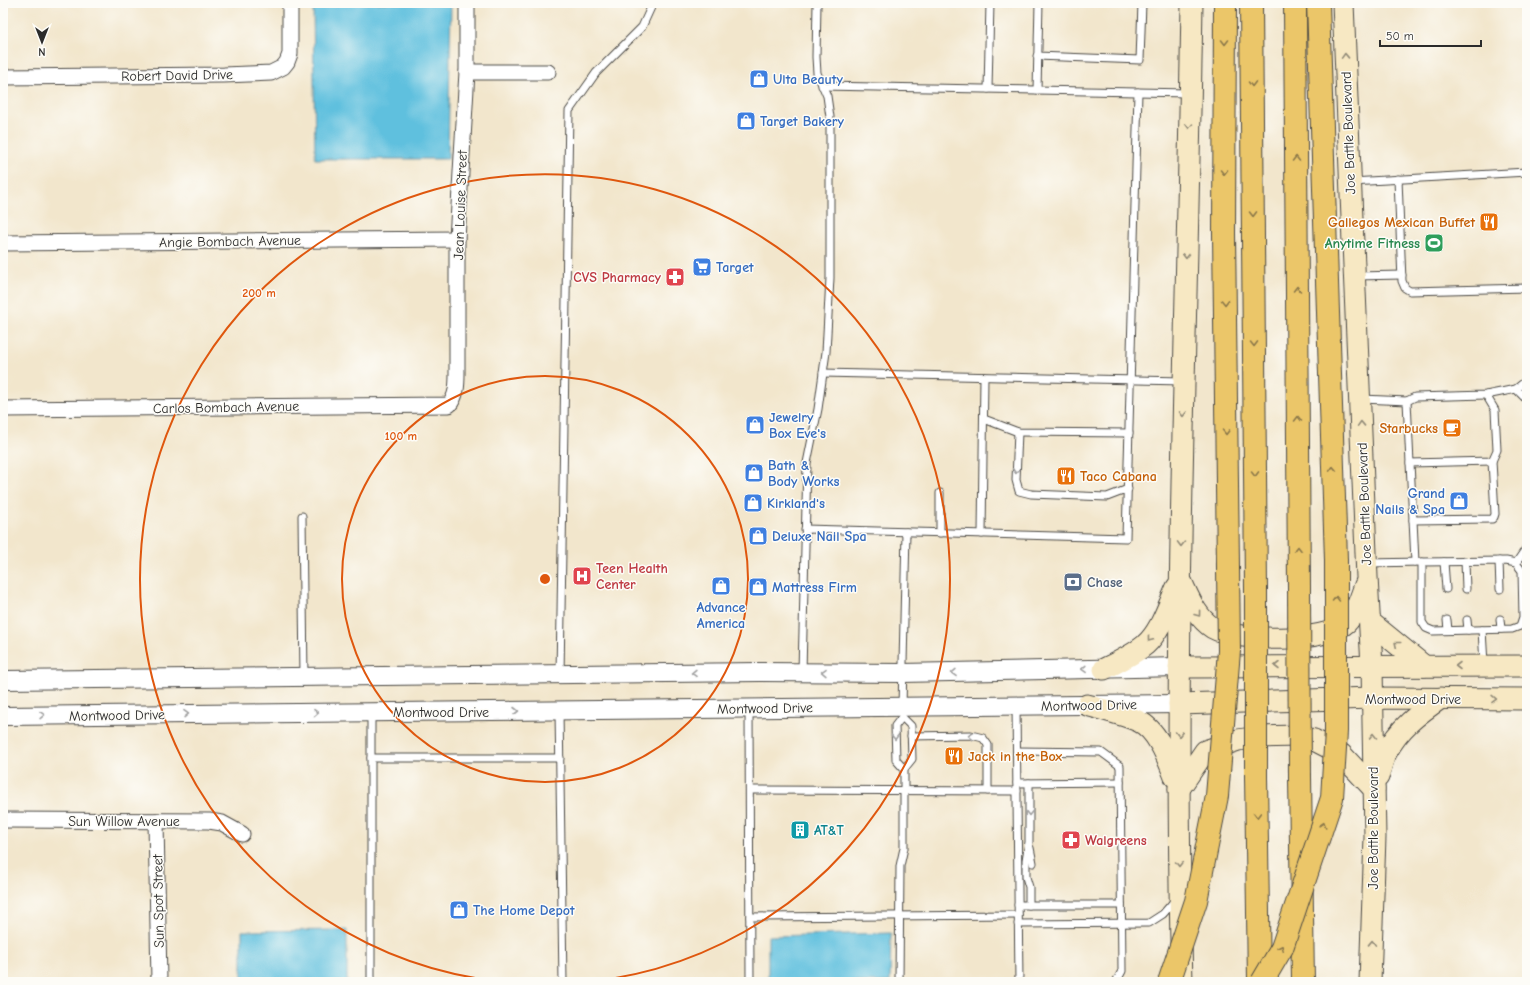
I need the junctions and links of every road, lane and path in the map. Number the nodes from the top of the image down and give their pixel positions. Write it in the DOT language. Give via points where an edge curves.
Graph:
graph roads {
  1 [pos="290,3"];
  2 [pos="467,3"];
  3 [pos="653,3"];
  4 [pos="817,3"];
  5 [pos="990,3"];
  6 [pos="1039,3"];
  7 [pos="1142,3"];
  8 [pos="1192,3"];
  9 [pos="1225,3"];
  10 [pos="1251,3"];
  11 [pos="1295,3"];
  12 [pos="1318,3"];
  13 [pos="1343,3"];
  14 [pos="1037,56"];
  15 [pos="466,72"];
  16 [pos="548,72"];
  17 [pos="3,77"];
  18 [pos="822,86"];
  19 [pos="988,89"];
  20 [pos="1037,90"];
  21 [pos="1138,92"];
  22 [pos="1190,93"];
  23 [pos="1527,172"];
  24 [pos="1398,179"];
  25 [pos="1350,182"];
  26 [pos="458,239"];
  27 [pos="3,243"];
  28 [pos="1402,274"];
  29 [pos="1354,276"];
  30 [pos="1527,288"];
  31 [pos="823,373"];
  32 [pos="984,377"];
  33 [pos="1131,380"];
  34 [pos="1527,380"];
  35 [pos="1183,381"];
  36 [pos="1516,389"];
  37 [pos="1486,395"];
  38 [pos="1360,399"];
  39 [pos="1527,400"];
  40 [pos="1407,401"];
  41 [pos="449,405"];
  42 [pos="3,410"];
  43 [pos="984,419"];
  44 [pos="1018,432"];
  45 [pos="1129,432"];
  46 [pos="1492,461"];
  47 [pos="1410,463"];
  48 [pos="1128,489"];
  49 [pos="940,493"];
  50 [pos="302,516"];
  51 [pos="1413,520"];
  52 [pos="806,529"];
  53 [pos="906,532"];
  54 [pos="940,533"];
  55 [pos="982,534"];
  56 [pos="1527,547"];
  57 [pos="1465,561"];
  58 [pos="1498,561"];
  59 [pos="1418,562"];
  60 [pos="1444,562"];
  61 [pos="1516,563"];
  62 [pos="1367,570"];
  63 [pos="1180,579"];
  64 [pos="1446,589"];
  65 [pos="1466,589"];
  66 [pos="1500,589"];
  67 [pos="1500,619"];
  68 [pos="1447,620"];
  69 [pos="1467,620"];
  70 [pos="1370,622"];
  71 [pos="1501,629"];
  72 [pos="1448,630"];
  73 [pos="1468,630"];
  74 [pos="1482,630"];
  75 [pos="1522,664"];
  76 [pos="1179,666"];
  77 [pos="1372,666"];
  78 [pos="1424,666"];
  79 [pos="1484,666"];
  80 [pos="1104,668"];
  81 [pos="802,672"];
  82 [pos="902,674"];
  83 [pos="560,675"];
  84 [pos="304,678"];
  85 [pos="3,680"];
  86 [pos="1373,698"];
  87 [pos="1441,698"];
  88 [pos="1527,699"];
  89 [pos="1179,704"];
  90 [pos="1087,705"];
  91 [pos="1016,706"];
  92 [pos="749,708"];
  93 [pos="559,711"];
  94 [pos="371,712"];
  95 [pos="902,712"];
  96 [pos="3,716"];
  97 [pos="911,736"];
  98 [pos="1016,751"];
  99 [pos="371,758"];
  100 [pos="560,758"];
  101 [pos="904,769"];
  102 [pos="1120,782"];
  103 [pos="1029,783"];
  104 [pos="1017,787"];
  105 [pos="1179,789"];
  106 [pos="1374,789"];
  107 [pos="750,790"];
  108 [pos="904,791"];
  109 [pos="988,791"];
  110 [pos="3,820"];
  111 [pos="156,821"];
  112 [pos="242,834"];
  113 [pos="1029,842"];
  114 [pos="1033,863"];
  115 [pos="1033,876"];
  116 [pos="1029,887"];
  117 [pos="1180,894"];
  118 [pos="1018,905"];
  119 [pos="1029,905"];
  120 [pos="1121,905"];
  121 [pos="1018,915"];
  122 [pos="900,916"];
  123 [pos="750,917"];
  124 [pos="1018,924"];
  125 [pos="1122,924"];
  126 [pos="159,982"];
  127 [pos="371,982"];
  128 [pos="563,982"];
  129 [pos="750,982"];
  130 [pos="899,982"];
  131 [pos="1018,982"];
  132 [pos="1116,982"];
  133 [pos="1170,982"];
  134 [pos="1182,982"];
  135 [pos="1260,982"];
  136 [pos="1303,982"];
  137 [pos="1370,982"];
  1 -- 17 [label="street, Robert David Drive" via="290,54 283,67 271,73"];
  2 -- 15 [label="street, Jean Louise Street"];
  3 -- 83 [label="lane" via="642,27 596,73 569,111"];
  4 -- 18 [label="lane" via="816,57 817,73"];
  5 -- 19 [label="lane"];
  6 -- 14 [label="lane"];
  7 -- 14 [label="lane" via="1140,60"];
  8 -- 22 [label="main road"];
  9 -- 133 [label="highway, one-way, bridge" via="1224,233 1229,651 1217,796 1196,901"];
  10 -- 135 [label="highway, one-way, bridge" via="1256,776"];
  136 -- 11 [label="highway, one-way, bridge"];
  135 -- 12 [label="highway, one-way, bridge" via="1282,948 1332,798 1336,732 1336,560"];
  25 -- 13 [label="main road, Joe Battle Boulevard, one-way"];
  14 -- 20 [label="lane"];
  15 -- 16 [label="street"];
  15 -- 26 [label="street, Jean Louise Street"];
  18 -- 19 [label="lane"];
  18 -- 31 [label="lane" via="827,96 830,117 830,278"];
  19 -- 20 [label="lane"];
  20 -- 21 [label="lane"];
  21 -- 22 [label="lane"];
  21 -- 33 [label="lane"];
  22 -- 35 [label="main road, one-way"];
  23 -- 24 [label="lane"];
  24 -- 25 [label="lane"];
  24 -- 28 [label="lane"];
  25 -- 29 [label="main road, Joe Battle Boulevard"];
  26 -- 27 [label="street, Angie Bombach Avenue"];
  26 -- 41 [label="street, Jean Louise Street" via="458,373 453,400"];
  28 -- 29 [label="lane"];
  28 -- 30 [label="lane" via="1402,282 1410,291"];
  29 -- 38 [label="main road, Joe Battle Boulevard"];
  31 -- 32 [label="lane"];
  31 -- 52 [label="lane" via="807,463"];
  32 -- 33 [label="lane"];
  32 -- 43 [label="lane"];
  33 -- 35 [label="lane"];
  33 -- 45 [label="lane"];
  34 -- 36 [label="lane"];
  35 -- 63 [label="main road, one-way"];
  36 -- 37 [label="lane"];
  36 -- 39 [label="lane"];
  37 -- 40 [label="lane" via="1415,397"];
  37 -- 46 [label="lane" via="1495,410 1497,450"];
  38 -- 40 [label="lane"];
  62 -- 38 [label="main road, Joe Battle Boulevard, one-way"];
  40 -- 47 [label="lane"];
  41 -- 42 [label="street, Carlos Bombach Avenue"];
  43 -- 44 [label="lane"];
  43 -- 55 [label="lane"];
  44 -- 45 [label="lane"];
  44 -- 48 [label="lane, one-way" via="1016,480 1019,490 1030,494 1107,497"];
  45 -- 48 [label="lane"];
  46 -- 47 [label="lane"];
  46 -- 51 [label="lane" via="1492,519"];
  47 -- 51 [label="lane"];
  48 -- 55 [label="lane" via="1126,538"];
  49 -- 54 [label="lane"];
  50 -- 84 [label="lane"];
  51 -- 59 [label="lane"];
  52 -- 53 [label="lane"];
  52 -- 81 [label="lane"];
  53 -- 54 [label="lane"];
  53 -- 82 [label="lane"];
  54 -- 55 [label="lane"];
  56 -- 61 [label="lane"];
  57 -- 58 [label="lane"];
  57 -- 60 [label="lane"];
  57 -- 65 [label="lane"];
  58 -- 61 [label="lane"];
  58 -- 66 [label="lane"];
  59 -- 60 [label="lane"];
  59 -- 62 [label="lane"];
  59 -- 72 [label="lane" via="1422,622 1426,628 1433,631"];
  60 -- 64 [label="lane"];
  61 -- 71 [label="lane" via="1522,570 1523,617 1520,626"];
  63 -- 62 [label="main road, one-way" via="1196,611 1213,628 1239,636 1298,637 1335,630 1345,623 1354,612"];
  62 -- 70 [label="main road, Joe Battle Boulevard"];
  63 -- 76 [label="main road"];
  63 -- 80 [label="main road, one-way" via="1158,629 1146,644 1128,657"];
  67 -- 71 [label="lane"];
  68 -- 72 [label="lane"];
  69 -- 73 [label="lane"];
  70 -- 77 [label="main road, Joe Battle Boulevard"];
  78 -- 70 [label="main road, one-way"];
  71 -- 74 [label="lane"];
  72 -- 73 [label="lane"];
  73 -- 74 [label="lane"];
  74 -- 79 [label="lane"];
  75 -- 79 [label="main road"];
  77 -- 76 [label="main road, one-way"];
  76 -- 80 [label="street"];
  76 -- 89 [label="main road"];
  77 -- 78 [label="main road"];
  77 -- 86 [label="main road, Joe Battle Boulevard"];
  79 -- 78 [label="main road, one-way"];
  80 -- 82 [label="street, one-way"];
  82 -- 81 [label="street, one-way"];
  81 -- 83 [label="street, one-way"];
  82 -- 95 [label="lane"];
  83 -- 84 [label="street"];
  84 -- 85 [label="street"];
  86 -- 87 [label="main road, Montwood Drive"];
  86 -- 89 [label="main road, Montwood Drive"];
  106 -- 86 [label="main road, Joe Battle Boulevard, one-way"];
  87 -- 88 [label="main road, Montwood Drive, one-way"];
  87 -- 106 [label="main road" via="1416,715 1402,730 1386,753"];
  89 -- 90 [label="street, Montwood Drive"];
  89 -- 105 [label="main road, one-way"];
  90 -- 91 [label="street, Montwood Drive"];
  90 -- 105 [label="main road" via="1139,721 1150,730 1167,757"];
  91 -- 95 [label="street, Montwood Drive"];
  91 -- 98 [label="lane"];
  92 -- 93 [label="street, Montwood Drive"];
  92 -- 95 [label="street, Montwood Drive"];
  92 -- 107 [label="lane"];
  94 -- 93 [label="street, Montwood Drive, one-way"];
  93 -- 100 [label="lane"];
  96 -- 94 [label="street, Montwood Drive, one-way"];
  94 -- 99 [label="lane"];
  95 -- 97 [label="lane" via="911,726"];
  95 -- 101 [label="lane, one-way" via="895,726 896,760"];
  97 -- 101 [label="lane" via="912,759"];
  109 -- 97 [label="lane, one-way" via="988,745 983,738 971,735"];
  98 -- 102 [label="lane" via="1101,752 1120,766"];
  98 -- 104 [label="lane"];
  99 -- 100 [label="lane"];
  99 -- 127 [label="lane"];
  100 -- 128 [label="lane"];
  101 -- 108 [label="lane"];
  102 -- 103 [label="lane"];
  102 -- 120 [label="lane"];
  103 -- 104 [label="lane"];
  103 -- 113 [label="lane, one-way"];
  104 -- 109 [label="lane"];
  104 -- 118 [label="lane"];
  105 -- 106 [label="main road" via="1205,751 1238,740 1297,736 1314,740 1341,754"];
  105 -- 117 [label="main road, one-way"];
  137 -- 106 [label="main road, Joe Battle Boulevard, one-way"];
  107 -- 108 [label="lane"];
  107 -- 123 [label="lane"];
  108 -- 109 [label="lane"];
  108 -- 122 [label="lane"];
  110 -- 111 [label="street, Sun Willow Avenue"];
  111 -- 112 [label="street, Sun Willow Avenue" via="209,821 222,823"];
  111 -- 126 [label="street, Sun Spot Street"];
  113 -- 114 [label="lane"];
  113 -- 116 [label="lane" via="1026,860"];
  115 -- 116 [label="lane"];
  116 -- 119 [label="lane"];
  117 -- 125 [label="lane" via="1163,914 1149,923"];
  117 -- 134 [label="main road"];
  118 -- 119 [label="lane"];
  118 -- 121 [label="lane"];
  119 -- 120 [label="lane"];
  120 -- 125 [label="lane"];
  121 -- 122 [label="lane"];
  121 -- 124 [label="lane"];
  122 -- 123 [label="lane"];
  122 -- 130 [label="lane"];
  123 -- 129 [label="lane"];
  124 -- 125 [label="lane"];
  124 -- 131 [label="lane"];
  125 -- 132 [label="lane" via="1122,971"];
}
